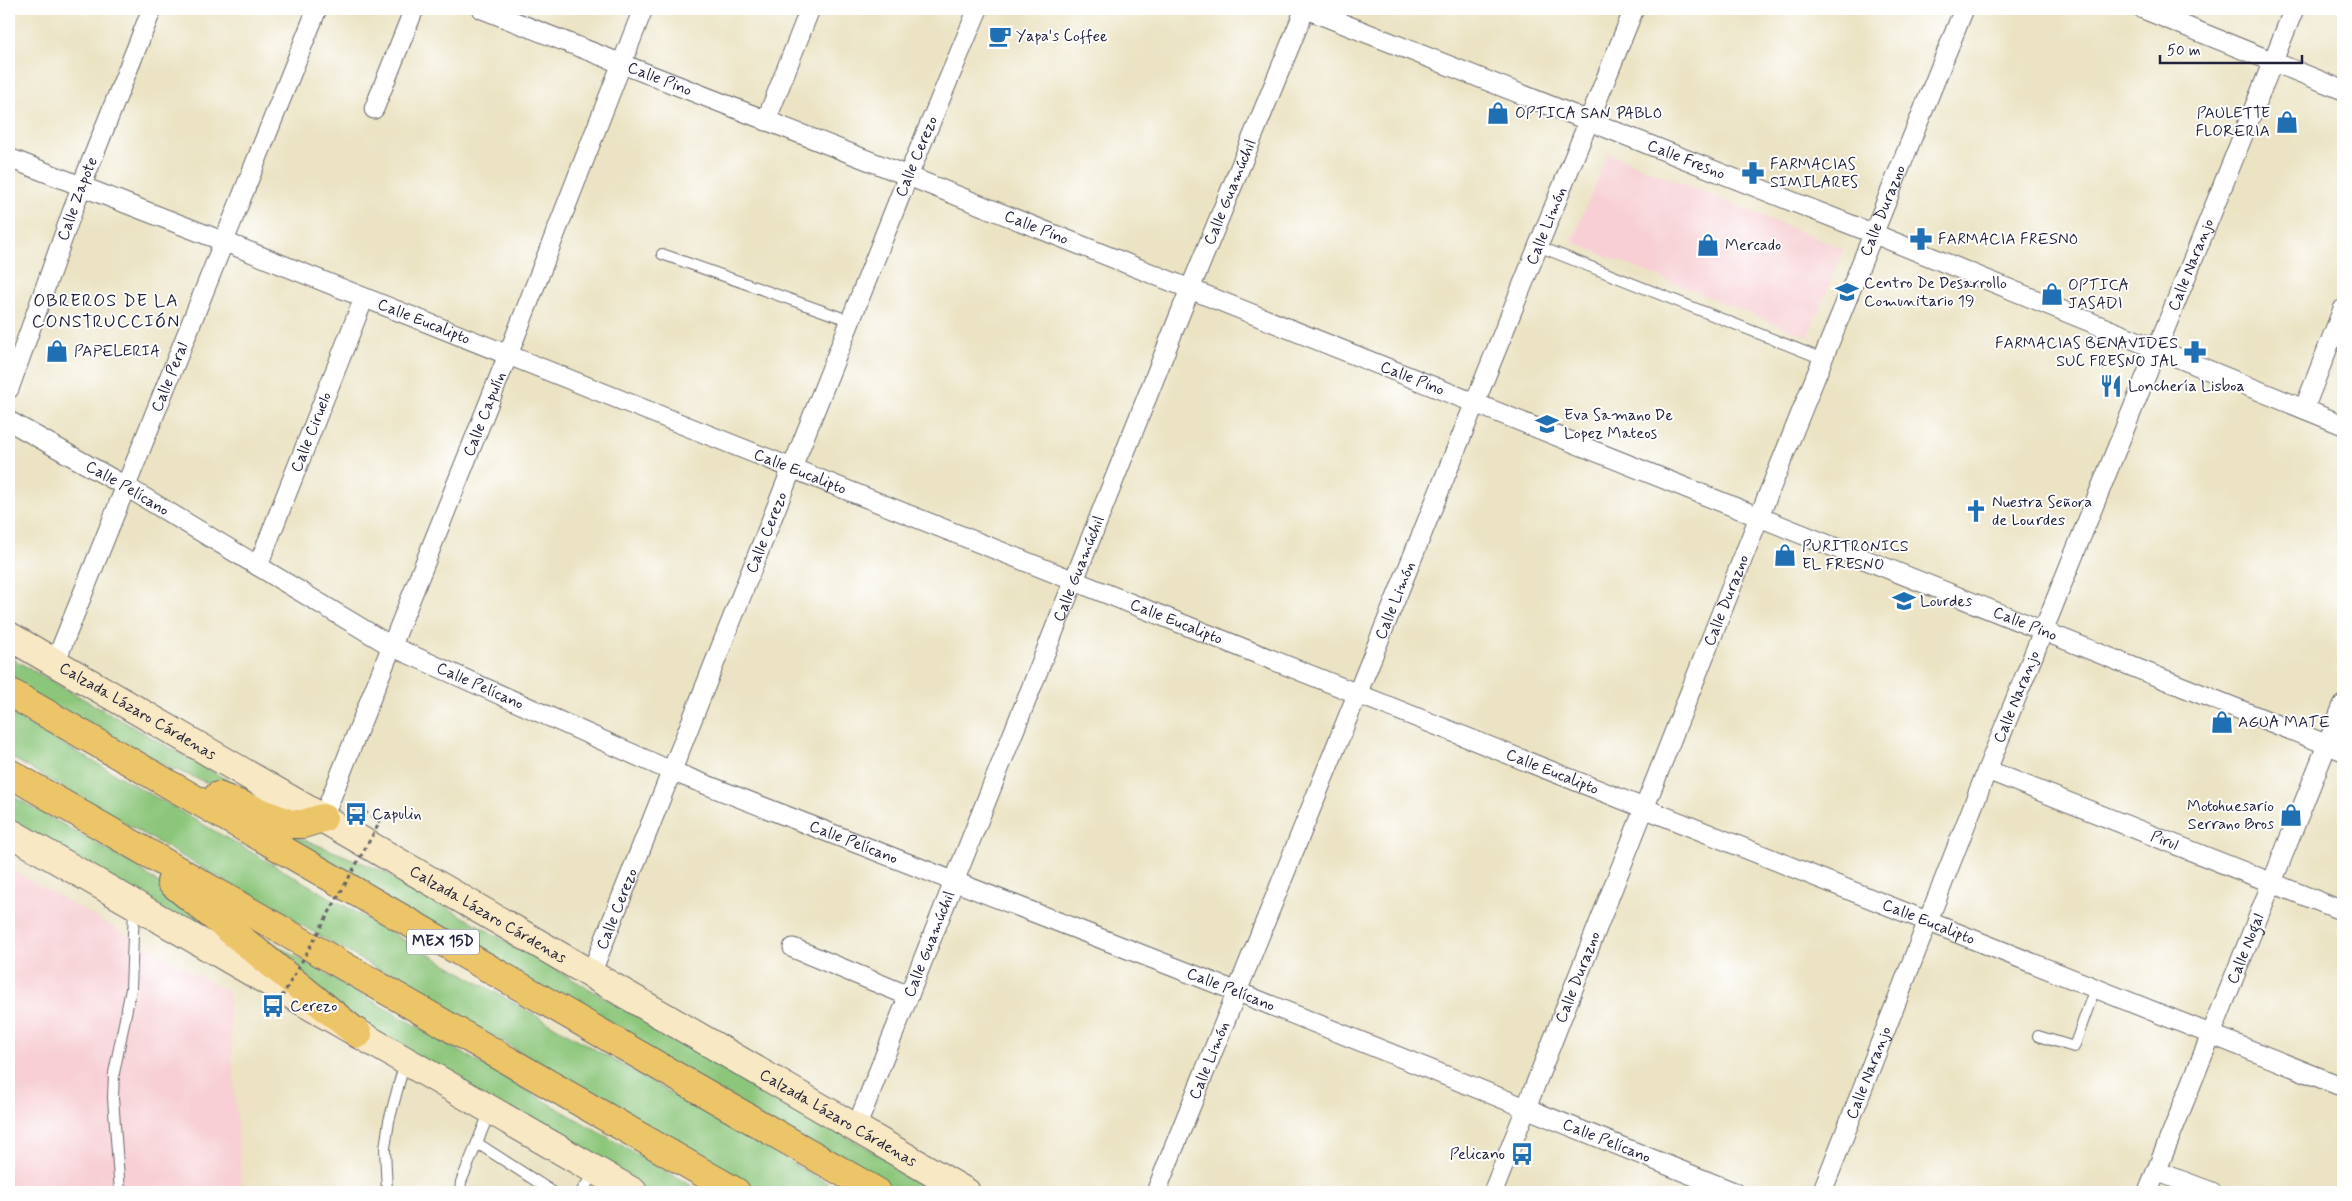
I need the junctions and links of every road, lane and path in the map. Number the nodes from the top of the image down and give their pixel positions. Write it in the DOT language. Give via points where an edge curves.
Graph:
graph roads {
  1 [pos="152,9"];
  2 [pos="317,9"];
  3 [pos="414,9"];
  4 [pos="482,9"];
  5 [pos="643,9"];
  6 [pos="810,9"];
  7 [pos="978,9"];
  8 [pos="1306,9"];
  9 [pos="1634,9"];
  10 [pos="1964,9"];
  11 [pos="2144,9"];
  12 [pos="2294,9"];
  13 [pos="2273,61"];
  14 [pos="621,64"];
  15 [pos="2343,90"];
  16 [pos="374,109"];
  17 [pos="766,121"];
  18 [pos="1588,122"];
  19 [pos="9,158"];
  20 [pos="908,176"];
  21 [pos="81,187"];
  22 [pos="1872,233"];
  23 [pos="225,242"];
  24 [pos="1538,246"];
  25 [pos="662,254"];
  26 [pos="1190,289"];
  27 [pos="364,298"];
  28 [pos="2343,309"];
  29 [pos="851,321"];
  30 [pos="2158,348"];
  31 [pos="508,355"];
  32 [pos="1823,359"];
  33 [pos="9,390"];
  34 [pos="1474,403"];
  35 [pos="2304,409"];
  36 [pos="9,421"];
  37 [pos="2343,425"];
  38 [pos="793,469"];
  39 [pos="125,486"];
  40 [pos="1759,517"];
  41 [pos="258,566"];
  42 [pos="1075,581"];
  43 [pos="2042,631"];
  44 [pos="9,636"];
  45 [pos="391,646"];
  46 [pos="55,663"];
  47 [pos="9,692"];
  48 [pos="1358,693"];
  49 [pos="2343,705"];
  50 [pos="2335,748"];
  51 [pos="128,760"];
  52 [pos="1987,770"];
  53 [pos="671,771"];
  54 [pos="9,773"];
  55 [pos="356,806"];
  56 [pos="1644,809"];
  57 [pos="323,818"];
  58 [pos="106,829"];
  59 [pos="9,832"];
  60 [pos="955,883"];
  61 [pos="2273,883"];
  62 [pos="134,904"];
  63 [pos="2343,911"];
  64 [pos="1928,922"];
  65 [pos="793,948"];
  66 [pos="590,974"];
  67 [pos="2095,988"];
  68 [pos="1238,992"];
  69 [pos="909,996"];
  70 [pos="274,1011"];
  71 [pos="358,1034"];
  72 [pos="2212,1034"];
  73 [pos="2038,1036"];
  74 [pos="405,1060"];
  75 [pos="2343,1087"];
  76 [pos="490,1110"];
  77 [pos="1525,1110"];
  78 [pos="856,1128"];
  79 [pos="477,1143"];
  80 [pos="2156,1171"];
  81 [pos="588,1181"];
  82 [pos="120,1192"];
  83 [pos="387,1192"];
  84 [pos="460,1192"];
  85 [pos="553,1192"];
  86 [pos="633,1192"];
  87 [pos="736,1192"];
  88 [pos="877,1192"];
  89 [pos="966,1192"];
  90 [pos="1156,1192"];
  91 [pos="1493,1192"];
  92 [pos="1734,1192"];
  93 [pos="1822,1192"];
  94 [pos="2148,1192"];
  95 [pos="2212,1192"];
  1 -- 21 [label="street, Calle Zapote"];
  2 -- 23 [label="street, Calle Peral"];
  3 -- 16 [label="street"];
  4 -- 14 [label="street, Calle Pino"];
  5 -- 14 [label="street, Calle Capulín"];
  6 -- 17 [label="street"];
  7 -- 20 [label="street, Calle Cerezo"];
  8 -- 18 [label="street, Calle Fresno"];
  8 -- 26 [label="street, Calle Guamúchil"];
  9 -- 18 [label="street, Calle Limón"];
  10 -- 22 [label="street, Calle Durazno"];
  11 -- 13 [label="street"];
  12 -- 13 [label="street, Calle Naranjo"];
  13 -- 15 [label="street"];
  13 -- 30 [label="street, Calle Naranjo"];
  14 -- 17 [label="street, Calle Pino"];
  14 -- 31 [label="street, Calle Capulín"];
  17 -- 20 [label="street, Calle Pino"];
  18 -- 22 [label="street, Calle Fresno"];
  18 -- 24 [label="street, Calle Limón"];
  19 -- 21 [label="street, Calle Eucalipto"];
  20 -- 26 [label="street, Calle Pino"];
  20 -- 29 [label="street, Calle Cerezo"];
  21 -- 23 [label="street, Calle Eucalipto"];
  21 -- 33 [label="street, Calle Zapote"];
  22 -- 30 [label="street, Calle Fresno"];
  22 -- 32 [label="street, Calle Durazno"];
  23 -- 27 [label="street, Calle Eucalipto"];
  23 -- 39 [label="street, Calle Peral"];
  24 -- 32 [label="lane"];
  24 -- 34 [label="street, Calle Limón"];
  25 -- 29 [label="lane"];
  26 -- 34 [label="street, Calle Pino"];
  26 -- 42 [label="street, Calle Guamúchil"];
  27 -- 31 [label="street, Calle Eucalipto"];
  27 -- 41 [label="street, Calle Ciruelo"];
  28 -- 35 [label="street"];
  29 -- 38 [label="street, Calle Cerezo"];
  30 -- 35 [label="street, Calle Fresno"];
  30 -- 43 [label="street, Calle Naranjo"];
  31 -- 38 [label="street, Calle Eucalipto"];
  31 -- 45 [label="street, Calle Capulín"];
  32 -- 40 [label="street, Calle Durazno"];
  34 -- 40 [label="street, Calle Pino"];
  34 -- 48 [label="street, Calle Limón"];
  35 -- 37 [label="street, Calle Fresno"];
  36 -- 39 [label="street, Calle Pelícano"];
  38 -- 42 [label="street, Calle Eucalipto"];
  38 -- 53 [label="street, Calle Cerezo"];
  39 -- 41 [label="street, Calle Pelícano"];
  39 -- 46 [label="street, Calle Peral"];
  40 -- 43 [label="street, Calle Pino"];
  40 -- 56 [label="street, Calle Durazno"];
  41 -- 45 [label="street, Calle Pelícano"];
  42 -- 48 [label="street, Calle Eucalipto"];
  42 -- 60 [label="street, Calle Guamúchil"];
  43 -- 50 [label="street, Calle Pino"];
  43 -- 52 [label="street, Calle Naranjo"];
  44 -- 46 [label="main road, Calzada Lázaro Cárdenas"];
  45 -- 53 [label="street, Calle Pelícano"];
  45 -- 57 [label="street, Calle Capulín"];
  46 -- 57 [label="main road, Calzada Lázaro Cárdenas"];
  47 -- 51 [label="highway, MEX 15D"];
  48 -- 56 [label="street, Calle Eucalipto"];
  48 -- 68 [label="street, Calle Limón"];
  49 -- 50 [label="street, Calle Nogal"];
  50 -- 61 [label="street, Calle Nogal"];
  51 -- 57 [label="highway" via="291,824"];
  51 -- 88 [label="highway, MEX 15D"];
  52 -- 61 [label="street, Pirul"];
  52 -- 64 [label="street, Calle Naranjo"];
  53 -- 60 [label="street, Calle Pelícano"];
  53 -- 66 [label="street, Calle Cerezo"];
  54 -- 58 [label="highway"];
  55 -- 70 [label="path, bridge" via="380,822"];
  56 -- 64 [label="street, Calle Eucalipto"];
  56 -- 77 [label="street, Calle Durazno"];
  57 -- 66 [label="main road, Calzada Lázaro Cárdenas"];
  58 -- 71 [label="highway"];
  58 -- 87 [label="highway"];
  59 -- 62 [label="main road"];
  60 -- 68 [label="street, Calle Pelícano"];
  60 -- 69 [label="street, Calle Guamúchil"];
  61 -- 63 [label="street, Pirul"];
  61 -- 72 [label="street, Calle Nogal"];
  62 -- 71 [label="main road"];
  62 -- 82 [label="lane" via="131,989 114,1073"];
  64 -- 67 [label="street, Calle Eucalipto"];
  64 -- 93 [label="street, Calle Naranjo"];
  65 -- 69 [label="street"];
  66 -- 78 [label="main road, Calzada Lázaro Cárdenas"];
  67 -- 72 [label="street, Calle Eucalipto"];
  67 -- 73 [label="lane" via="2074,1047"];
  68 -- 77 [label="street, Calle Pelícano"];
  68 -- 90 [label="street, Calle Limón"];
  69 -- 78 [label="street, Calle Guamúchil"];
  71 -- 74 [label="main road"];
  72 -- 75 [label="street, Calle Eucalipto"];
  72 -- 80 [label="street, Calle Nogal"];
  74 -- 76 [label="main road"];
  74 -- 83 [label="lane" via="385,1148"];
  76 -- 79 [label="lane"];
  76 -- 81 [label="main road"];
  77 -- 91 [label="street, Calle Durazno"];
  77 -- 92 [label="street, Calle Pelícano"];
  78 -- 89 [label="main road, Calzada Lázaro Cárdenas"];
  79 -- 84 [label="lane"];
  79 -- 85 [label="lane"];
  80 -- 94 [label="street, Calle Nogal"];
  80 -- 95 [label="street"];
  81 -- 86 [label="main road"];
}
